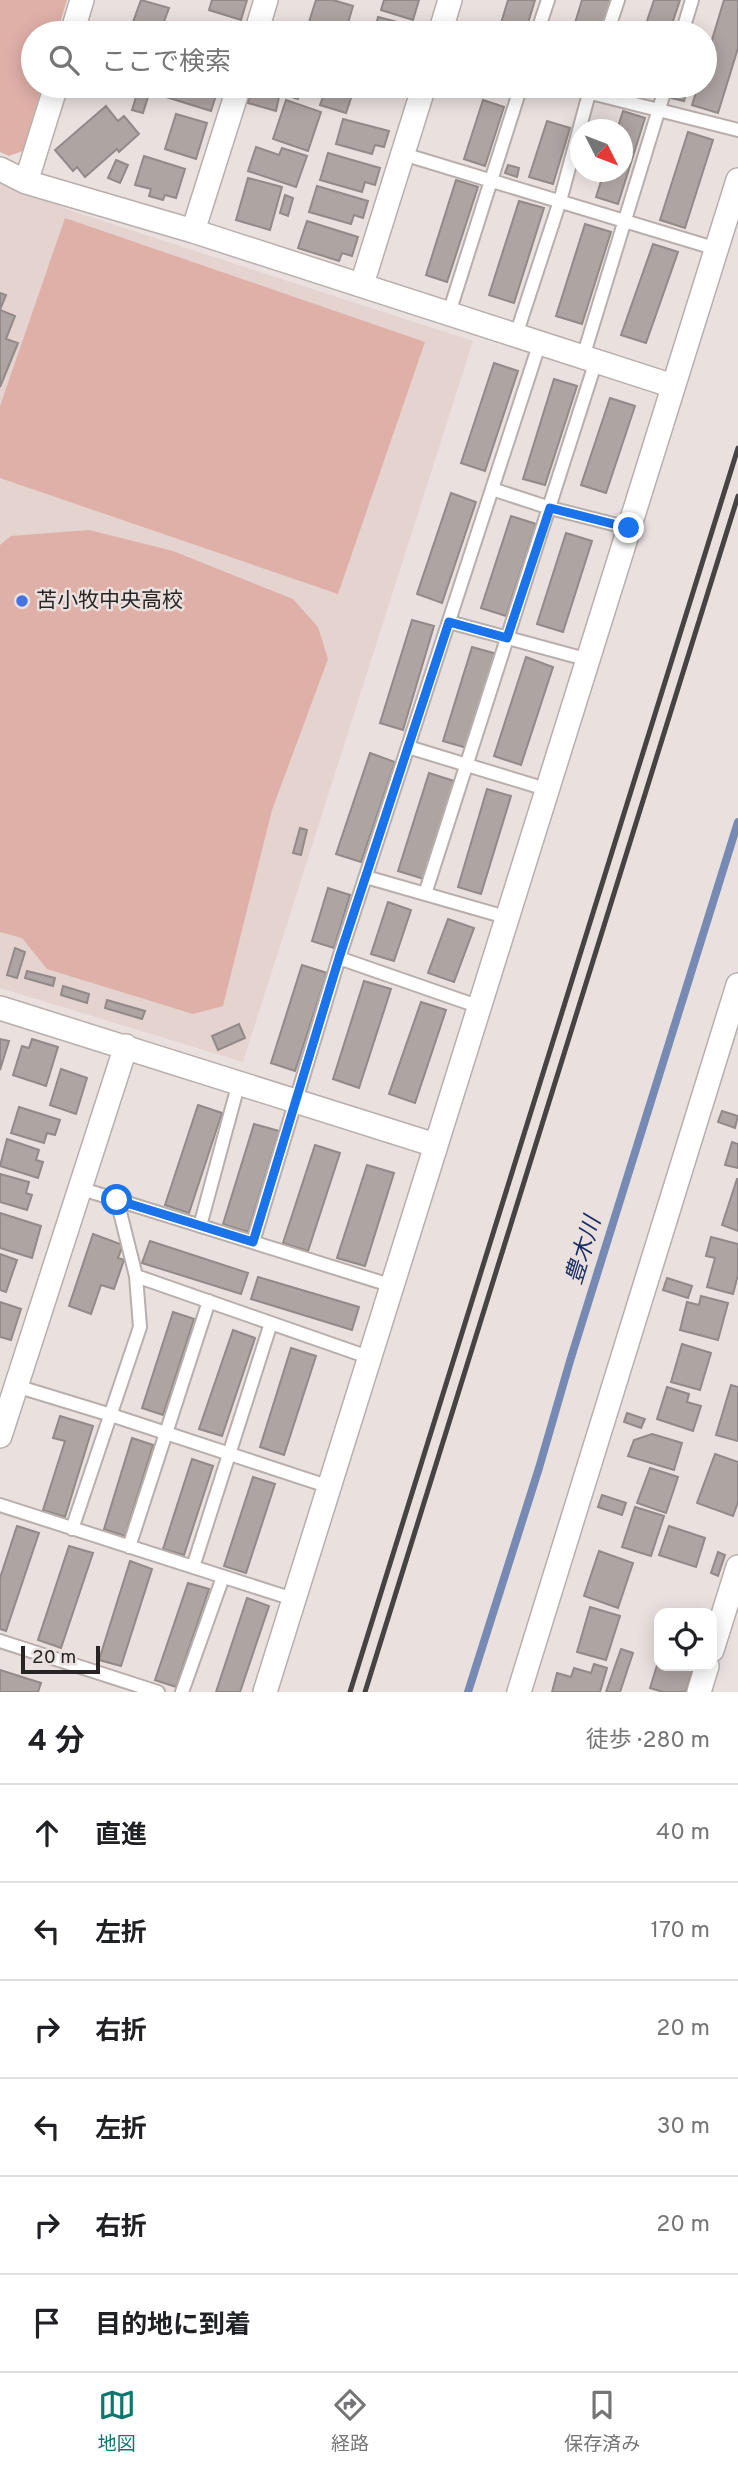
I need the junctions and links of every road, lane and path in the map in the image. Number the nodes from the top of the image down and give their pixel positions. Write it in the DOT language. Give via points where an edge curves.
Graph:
graph roads {
  1 [pos="82,0"];
  2 [pos="266,0"];
  3 [pos="450,0"];
  4 [pos="548,0"];
  5 [pos="618,0"];
  6 [pos="692,0"];
  7 [pos="76,21"];
  8 [pos="260,21"];
  9 [pos="444,21"];
  10 [pos="541,21"];
  11 [pos="611,21"];
  12 [pos="686,21"];
  13 [pos="51,98"];
  14 [pos="235,98"];
  15 [pos="420,98"];
  16 [pos="517,98"];
  17 [pos="588,98"];
  18 [pos="620,98"];
  19 [pos="662,98"];
  20 [pos="659,110"];
  21 [pos="738,130"];
  22 [pos="403,154"];
  23 [pos="0,169"];
  24 [pos="491,180"];
  25 [pos="738,180"];
  26 [pos="26,182"];
  27 [pos="559,201"];
  28 [pos="624,221"];
  29 [pos="193,230"];
  30 [pos="717,250"];
  31 [pos="362,284"];
  32 [pos="449,313"];
  33 [pos="516,335"];
  34 [pos="540,342"];
  35 [pos="590,359"];
  36 [pos="673,386"];
  37 [pos="492,489"];
  38 [pos="550,508"];
  39 [pos="629,528"];
  40 [pos="449,622"];
  41 [pos="507,638"];
  42 [pos="589,660"];
  43 [pos="408,747"];
  44 [pos="467,765"];
  45 [pos="549,790"];
  46 [pos="366,877"];
  47 [pos="425,894"];
  48 [pos="509,918"];
  49 [pos="339,958"];
  50 [pos="738,985"];
  51 [pos="480,1007"];
  52 [pos="0,1008"];
  53 [pos="126,1046"];
  54 [pos="239,1082"];
  55 [pos="295,1100"];
  56 [pos="435,1145"];
  57 [pos="79,1188"];
  58 [pos="117,1200"];
  59 [pos="200,1226"];
  60 [pos="253,1242"];
  61 [pos="136,1276"];
  62 [pos="393,1286"];
  63 [pos="209,1301"];
  64 [pos="271,1323"];
  65 [pos="371,1358"];
  66 [pos="16,1386"];
  67 [pos="111,1415"];
  68 [pos="166,1433"];
  69 [pos="0,1437"];
  70 [pos="228,1453"];
  71 [pos="330,1487"];
  72 [pos="0,1505"];
  73 [pos="72,1529"];
  74 [pos="129,1546"];
  75 [pos="193,1567"];
  76 [pos="738,1567"];
  77 [pos="223,1577"];
  78 [pos="293,1599"];
  79 [pos="717,1634"];
  80 [pos="0,1642"];
  81 [pos="705,1671"];
  82 [pos="158,1692"];
  83 [pos="182,1692"];
  84 [pos="265,1692"];
  85 [pos="519,1692"];
  86 [pos="699,1692"];
  1 -- 7 [label="street"];
  2 -- 8 [label="street"];
  3 -- 9 [label="street"];
  4 -- 10 [label="lane"];
  5 -- 11 [label="lane"];
  6 -- 12 [label="lane"];
  13 -- 26 [label="street"];
  14 -- 29 [label="street"];
  15 -- 22 [label="street"];
  16 -- 24 [label="lane"];
  17 -- 27 [label="lane"];
  18 -- 20 [label="lane"];
  19 -- 20 [label="lane"];
  20 -- 21 [label="lane"];
  20 -- 28 [label="lane"];
  22 -- 24 [label="lane"];
  22 -- 31 [label="street"];
  23 -- 26 [label="street"];
  24 -- 27 [label="lane"];
  24 -- 32 [label="lane"];
  25 -- 30 [label="street"];
  26 -- 29 [label="street"];
  27 -- 28 [label="lane"];
  27 -- 33 [label="lane"];
  28 -- 30 [label="lane"];
  28 -- 35 [label="lane"];
  29 -- 31 [label="street"];
  30 -- 36 [label="street"];
  31 -- 32 [label="street"];
  32 -- 33 [label="street"];
  33 -- 34 [label="street"];
  34 -- 35 [label="street"];
  34 -- 37 [label="lane"];
  35 -- 36 [label="street"];
  35 -- 38 [label="lane"];
  36 -- 39 [label="street"];
  37 -- 38 [label="lane"];
  37 -- 40 [label="lane"];
  38 -- 39 [label="lane"];
  38 -- 41 [label="lane"];
  39 -- 42 [label="street"];
  40 -- 41 [label="lane"];
  40 -- 43 [label="lane"];
  41 -- 42 [label="lane"];
  41 -- 44 [label="lane"];
  42 -- 45 [label="street"];
  43 -- 44 [label="lane"];
  43 -- 46 [label="lane"];
  44 -- 45 [label="lane"];
  44 -- 47 [label="lane"];
  45 -- 48 [label="street"];
  46 -- 47 [label="lane"];
  46 -- 49 [label="lane"];
  47 -- 48 [label="lane"];
  48 -- 51 [label="street"];
  49 -- 51 [label="lane"];
  49 -- 55 [label="lane"];
  50 -- 85 [label="street"];
  51 -- 56 [label="street"];
  52 -- 53 [label="street"];
  53 -- 54 [label="street"];
  53 -- 57 [label="street"];
  54 -- 55 [label="street"];
  54 -- 59 [label="lane"];
  55 -- 56 [label="street"];
  55 -- 60 [label="lane"];
  56 -- 62 [label="street"];
  57 -- 58 [label="lane"];
  57 -- 66 [label="street"];
  58 -- 59 [label="lane"];
  58 -- 61 [label="lane"];
  59 -- 60 [label="lane"];
  60 -- 62 [label="lane"];
  61 -- 63 [label="lane"];
  61 -- 67 [label="lane" via="140,1327"];
  62 -- 65 [label="street"];
  63 -- 64 [label="lane"];
  63 -- 68 [label="lane"];
  64 -- 65 [label="lane"];
  64 -- 70 [label="lane"];
  65 -- 71 [label="street"];
  66 -- 67 [label="lane"];
  66 -- 69 [label="street"];
  67 -- 68 [label="lane"];
  67 -- 73 [label="lane"];
  68 -- 70 [label="lane"];
  68 -- 74 [label="lane"];
  70 -- 71 [label="lane"];
  70 -- 75 [label="lane"];
  71 -- 78 [label="street"];
  72 -- 73 [label="lane"];
  73 -- 74 [label="lane"];
  74 -- 75 [label="lane"];
  75 -- 77 [label="lane"];
  76 -- 79 [label="street"];
  77 -- 78 [label="lane"];
  77 -- 83 [label="lane"];
  78 -- 84 [label="street"];
  80 -- 82 [label="lane"];
  81 -- 86 [label="street"];
}
